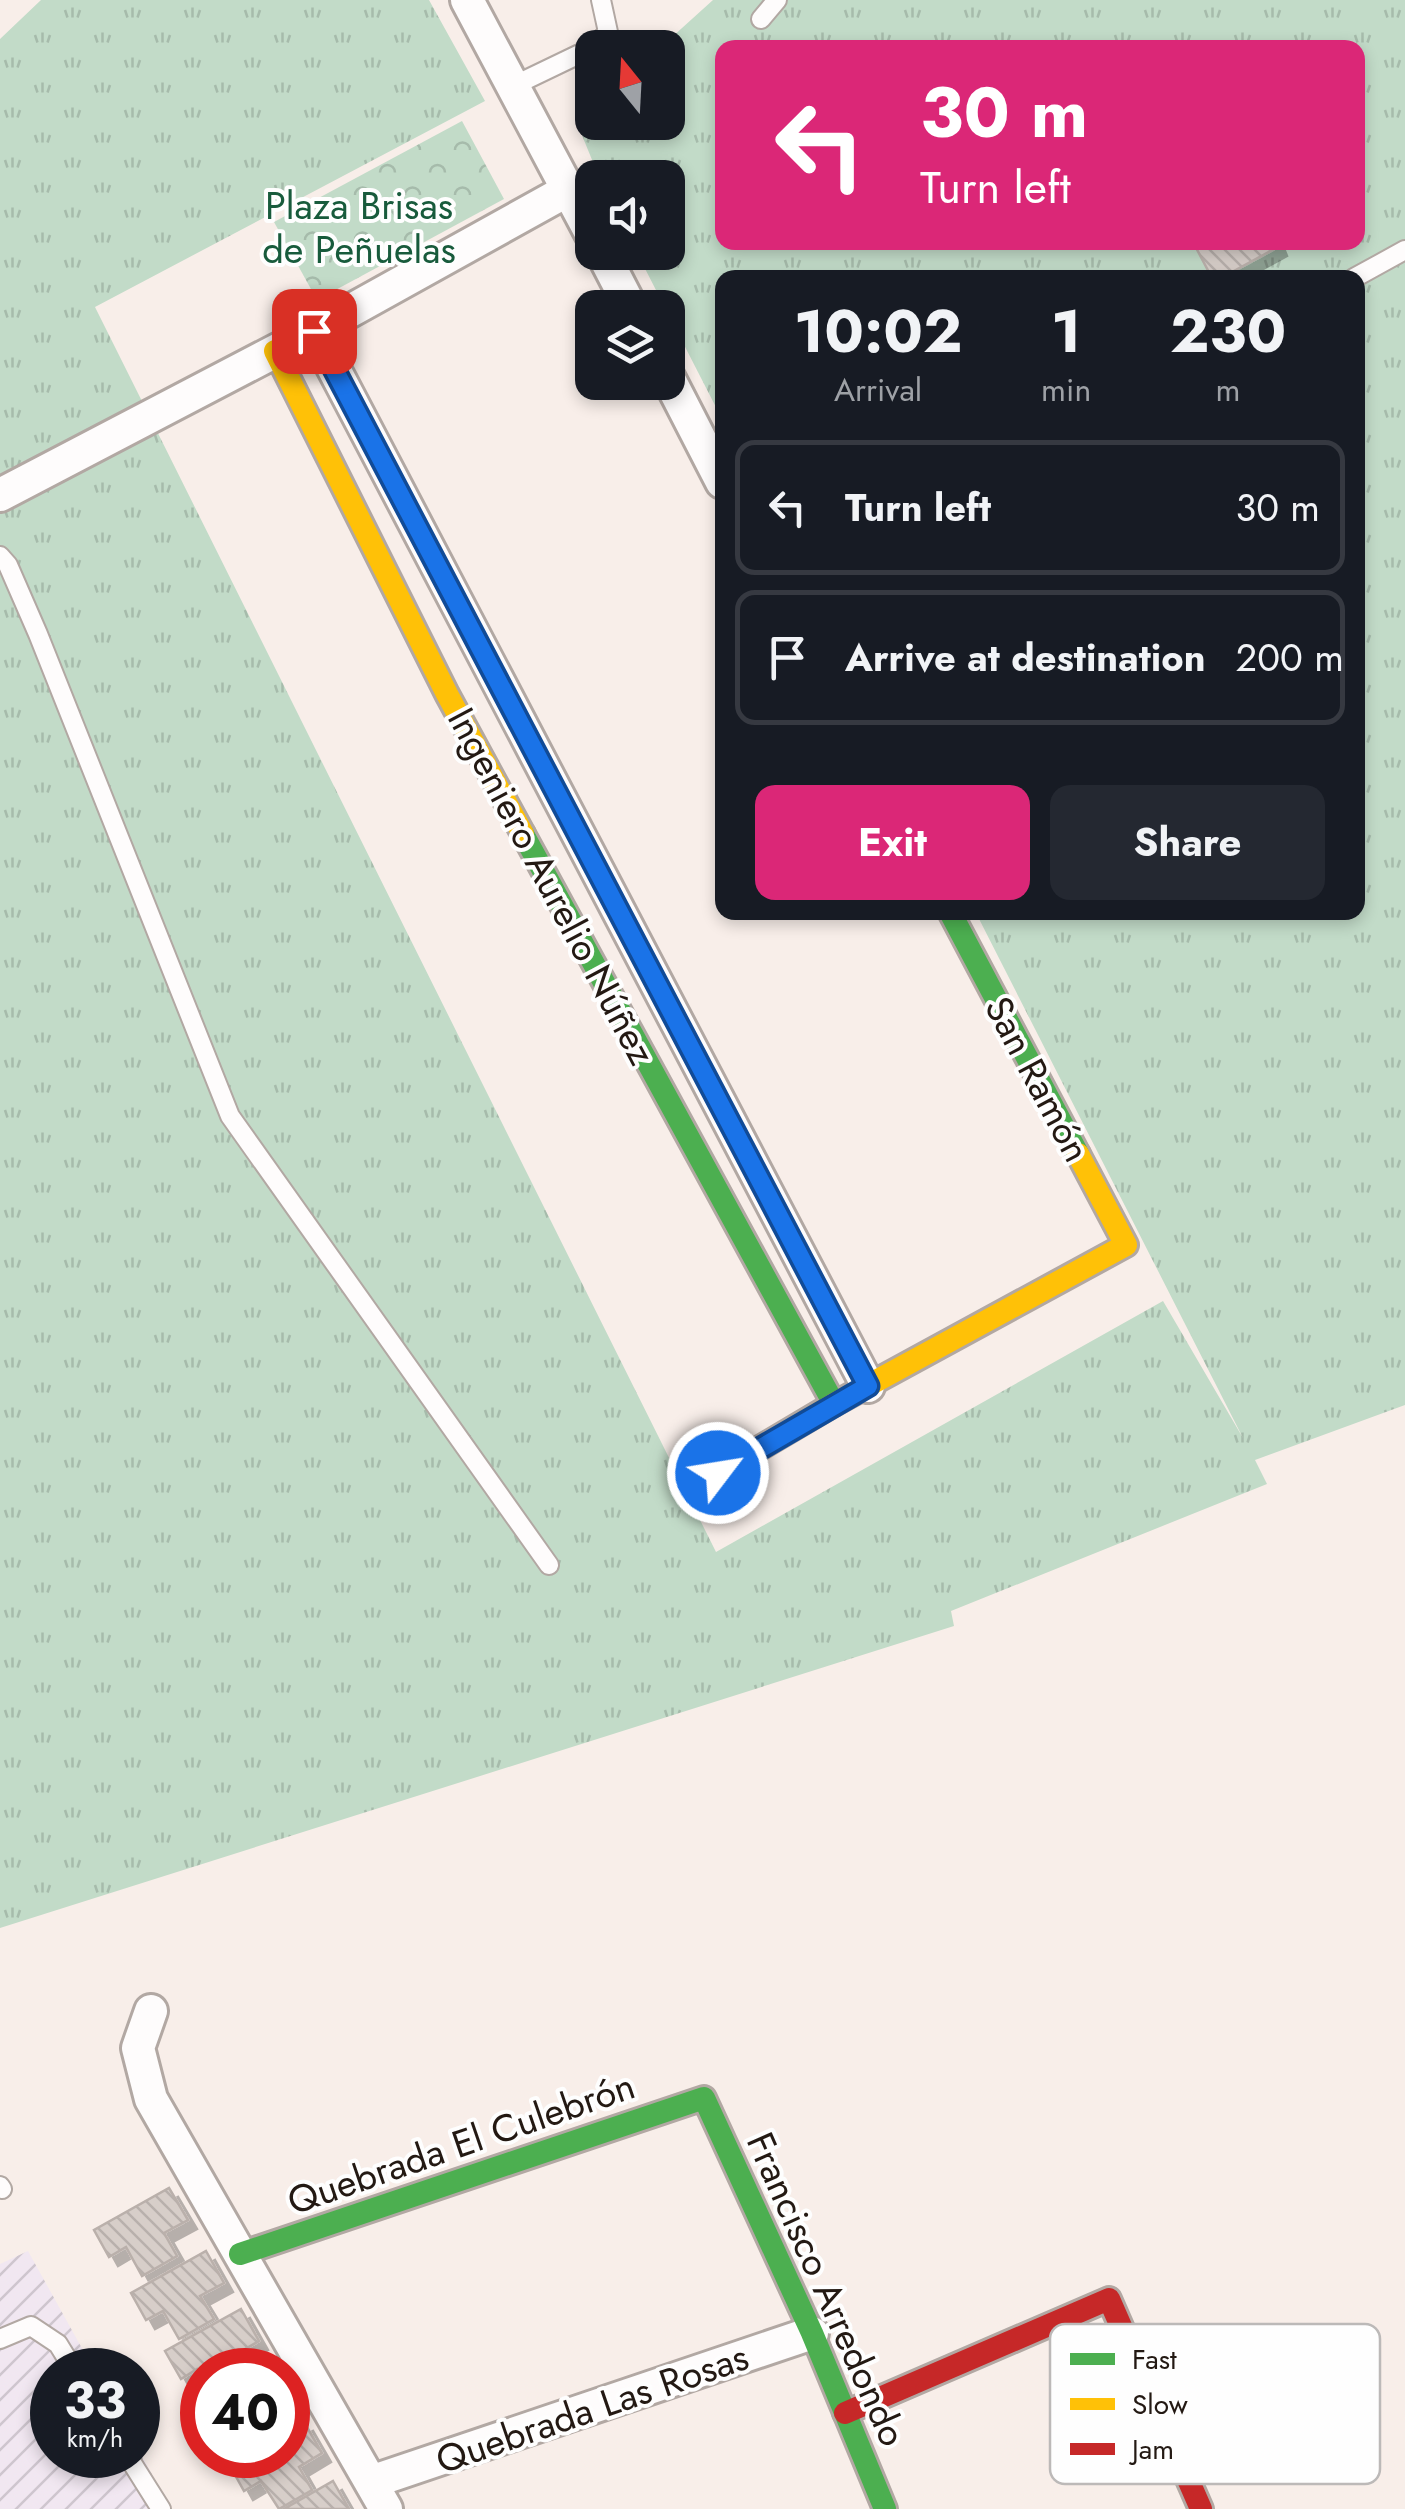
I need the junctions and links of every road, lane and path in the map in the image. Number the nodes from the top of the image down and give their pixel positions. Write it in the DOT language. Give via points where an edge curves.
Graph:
graph roads {
  1 [pos="467,0"];
  2 [pos="601,0"];
  3 [pos="777,0"];
  4 [pos="761,19"];
  5 [pos="608,30"];
  6 [pos="575,57"];
  7 [pos="513,86"];
  8 [pos="568,190"];
  9 [pos="575,203"];
  10 [pos="1405,250"];
  11 [pos="1365,272"];
  12 [pos="314,331"];
  13 [pos="275,351"];
  14 [pos="679,400"];
  15 [pos="715,469"];
  16 [pos="0,495"];
  17 [pos="0,556"];
  18 [pos="488,667"];
  19 [pos="448,694"];
  20 [pos="954,920"];
  21 [pos="694,1056"];
  22 [pos="656,1078"];
  23 [pos="868,1386"];
  24 [pos="834,1404"];
  25 [pos="718,1473"];
  26 [pos="549,1566"];
  27 [pos="151,2011"];
  28 [pos="704,2098"];
  29 [pos="240,2254"];
  30 [pos="1050,2324"];
  31 [pos="1051,2324"];
  32 [pos="1120,2324"];
  33 [pos="812,2334"];
  34 [pos="0,2339"];
  35 [pos="60,2348"];
  36 [pos="845,2413"];
  37 [pos="142,2478"];
  38 [pos="1191,2484"];
  39 [pos="379,2496"];
  40 [pos="161,2509"];
  41 [pos="884,2509"];
  42 [pos="1202,2509"];
  1 -- 7 [label="street"];
  2 -- 5 [label="lane"];
  3 -- 4 [label="lane"];
  6 -- 7 [label="lane"];
  7 -- 8 [label="street"];
  8 -- 9 [label="street"];
  8 -- 12 [label="street"];
  10 -- 11 [label="lane"];
  12 -- 13 [label="street"];
  12 -- 18 [label="street, Ingeniero Aurelio Núñez"];
  13 -- 16 [label="street"];
  13 -- 19 [label="street, Ingeniero Aurelio Núñez"];
  14 -- 15 [label="street"];
  17 -- 26 [label="lane" via="230,1116"];
  18 -- 19 [label="street, Ingeniero Aurelio Núñez"];
  18 -- 21 [label="street, Ingeniero Aurelio Núñez"];
  19 -- 22 [label="street, Ingeniero Aurelio Núñez"];
  20 -- 23 [label="street, San Ramón" via="1126,1245"];
  21 -- 22 [label="street, Ingeniero Aurelio Núñez"];
  21 -- 23 [label="street, Ingeniero Aurelio Núñez"];
  22 -- 24 [label="street, Ingeniero Aurelio Núñez"];
  23 -- 24 [label="street"];
  24 -- 25 [label="street"];
  27 -- 29 [label="street" via="138,2048 151,2099"];
  28 -- 29 [label="street, Quebrada El Culebrón"];
  28 -- 33 [label="street, Francisco Arredondo"];
  29 -- 39 [label="street"];
  30 -- 36 [label="street"];
  31 -- 32 [label="street" via="1109,2299"];
  33 -- 36 [label="street, Francisco Arredondo"];
  33 -- 39 [label="street, Quebrada Las Rosas"];
  34 -- 35 [label="lane" via="32,2326"];
  36 -- 41 [label="street, Francisco Arredondo"];
  37 -- 40 [label="lane"];
  38 -- 42 [label="street"];
}
